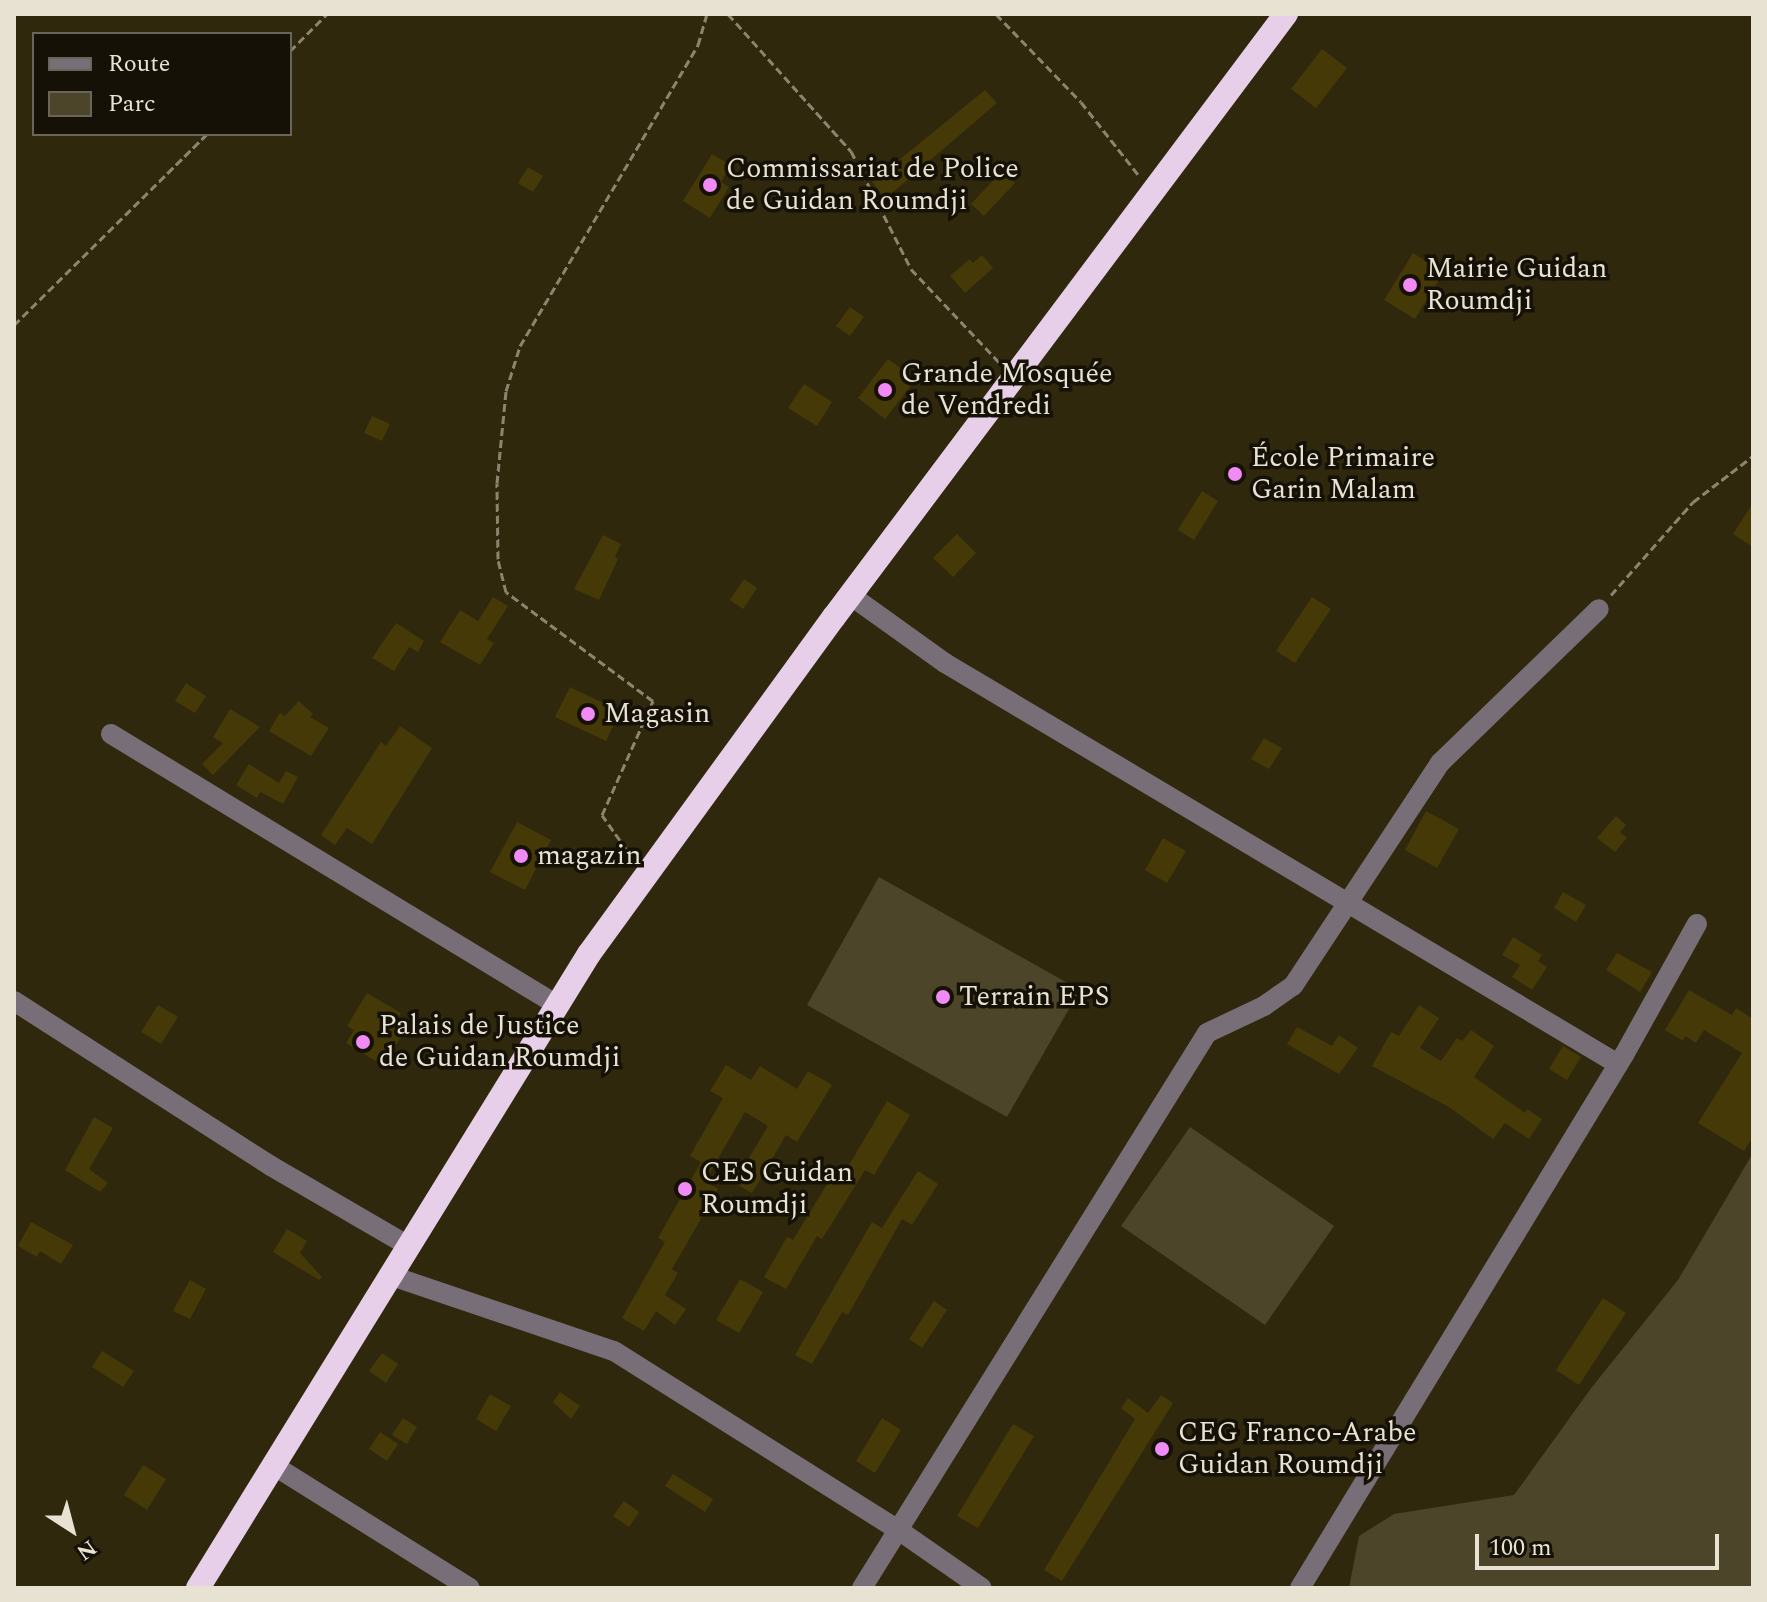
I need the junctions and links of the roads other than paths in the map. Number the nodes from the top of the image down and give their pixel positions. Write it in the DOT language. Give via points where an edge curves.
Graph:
graph roads {
  1 [pos="1286,14"];
  2 [pos="850,595"];
  3 [pos="1599,609"];
  4 [pos="111,734"];
  5 [pos="1351,903"];
  6 [pos="1697,924"];
  7 [pos="14,1001"];
  8 [pos="557,1005"];
  9 [pos="1618,1064"];
  10 [pos="407,1245"];
  11 [pos="389,1275"];
  12 [pos="273,1465"];
  13 [pos="897,1529"];
  14 [pos="198,1588"];
  15 [pos="470,1588"];
  16 [pos="862,1588"];
  17 [pos="982,1588"];
  18 [pos="1300,1588"];
  1 -- 2 [label="highway"];
  2 -- 5 [label="street" via="945,663"];
  2 -- 8 [label="highway"];
  3 -- 5 [label="street" via="1440,763"];
  4 -- 8 [label="street"];
  5 -- 9 [label="street"];
  5 -- 13 [label="street" via="1293,986 1207,1033"];
  6 -- 9 [label="street"];
  7 -- 10 [label="street" via="271,1166"];
  8 -- 10 [label="highway"];
  9 -- 18 [label="street"];
  10 -- 11 [label="highway"];
  11 -- 12 [label="highway"];
  11 -- 13 [label="street" via="614,1351"];
  12 -- 14 [label="highway"];
  12 -- 15 [label="street"];
  13 -- 16 [label="street"];
  13 -- 17 [label="street"];
}
